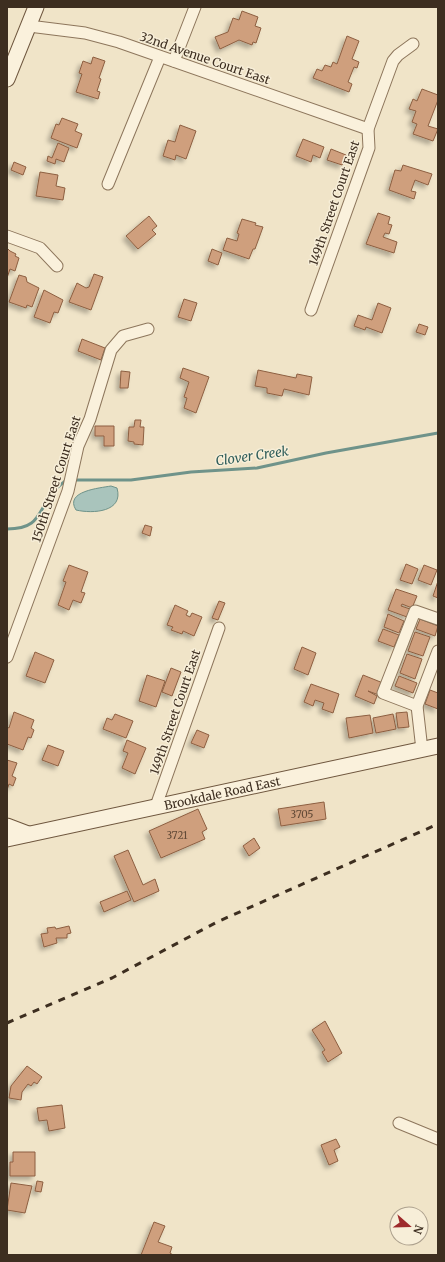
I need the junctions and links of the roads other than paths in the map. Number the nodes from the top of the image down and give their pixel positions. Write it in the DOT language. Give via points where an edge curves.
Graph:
graph roads {
  1 [pos="36,7"];
  2 [pos="195,7"];
  3 [pos="29,26"];
  4 [pos="413,44"];
  5 [pos="160,57"];
  6 [pos="174,61"];
  7 [pos="7,79"];
  8 [pos="368,128"];
  9 [pos="108,184"];
  10 [pos="7,236"];
  11 [pos="57,266"];
  12 [pos="311,310"];
  13 [pos="148,329"];
  14 [pos="438,619"];
  15 [pos="219,628"];
  16 [pos="438,651"];
  17 [pos="7,657"];
  18 [pos="417,706"];
  19 [pos="438,746"];
  20 [pos="422,750"];
  21 [pos="156,806"];
  22 [pos="7,826"];
  23 [pos="28,834"];
  24 [pos="7,839"];
  25 [pos="399,1123"];
  26 [pos="438,1139"];
  1 -- 3 [label="main road"];
  2 -- 6 [label="street"];
  3 -- 5 [label="street, 32nd Avenue Court East" via="85,33"];
  3 -- 7 [label="main road"];
  4 -- 8 [label="street, 149th Street Court East" via="394,61"];
  5 -- 6 [label="street, 32nd Avenue Court East"];
  5 -- 9 [label="street"];
  6 -- 8 [label="street, 32nd Avenue Court East"];
  8 -- 12 [label="street, 149th Street Court East" via="369,148"];
  10 -- 11 [label="street" via="40,248"];
  13 -- 17 [label="street, 150th Street Court East" via="123,336 111,350 90,418 78,446 68,491"];
  14 -- 18 [label="street" via="415,610 383,693"];
  15 -- 21 [label="street, 149th Street Court East"];
  16 -- 18 [label="street"];
  18 -- 20 [label="street"];
  19 -- 20 [label="main road, Brookdale Road East"];
  20 -- 21 [label="main road, Brookdale Road East"];
  21 -- 23 [label="main road, Brookdale Road East"];
  22 -- 23 [label="main road"];
  23 -- 24 [label="main road, Brookdale Road East"];
  25 -- 26 [label="street"];
}
